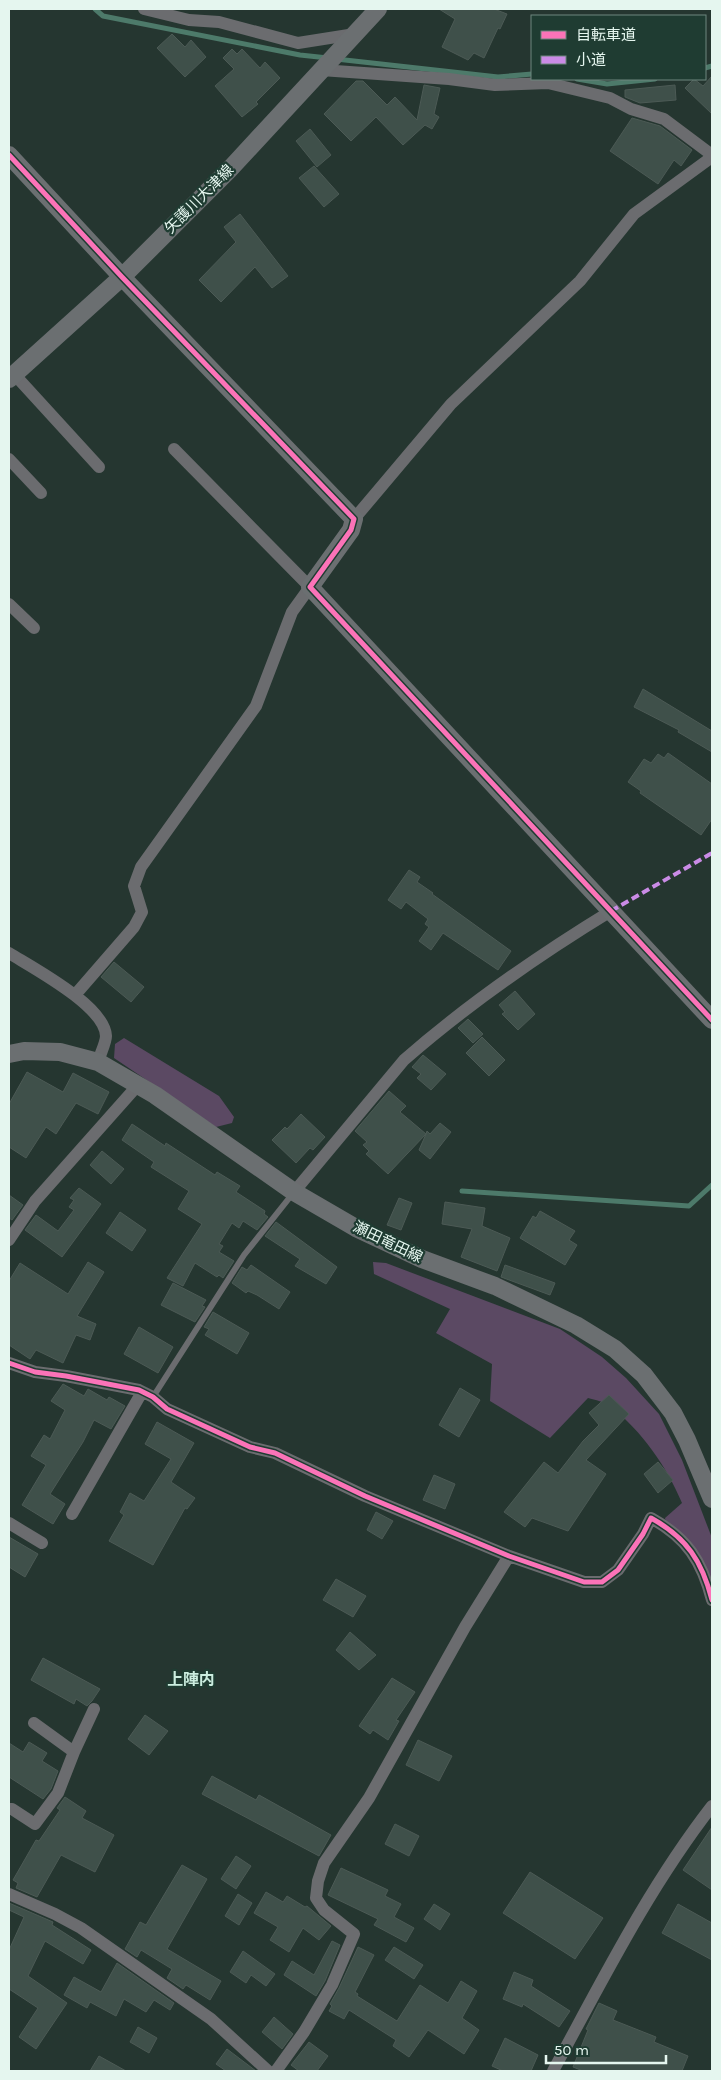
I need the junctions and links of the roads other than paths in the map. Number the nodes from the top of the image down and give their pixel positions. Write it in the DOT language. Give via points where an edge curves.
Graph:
graph roads {
  1 [pos="144,9"];
  2 [pos="378,9"];
  3 [pos="355,34"];
  4 [pos="321,70"];
  5 [pos="9,155"];
  6 [pos="712,156"];
  7 [pos="122,277"];
  8 [pos="11,377"];
  9 [pos="174,450"];
  10 [pos="9,459"];
  11 [pos="99,467"];
  12 [pos="41,493"];
  13 [pos="354,519"];
  14 [pos="310,587"];
  15 [pos="9,604"];
  16 [pos="34,628"];
  17 [pos="611,911"];
  18 [pos="9,954"];
  19 [pos="75,995"];
  20 [pos="712,1020"];
  21 [pos="9,1054"];
  22 [pos="98,1062"];
  23 [pos="138,1085"];
  24 [pos="294,1192"];
  25 [pos="9,1240"];
  26 [pos="9,1363"];
  27 [pos="148,1394"];
  28 [pos="712,1499"];
  29 [pos="72,1514"];
  30 [pos="9,1523"];
  31 [pos="42,1543"];
  32 [pos="509,1556"];
  33 [pos="712,1600"];
  34 [pos="94,1709"];
  35 [pos="34,1723"];
  36 [pos="74,1752"];
  37 [pos="712,1806"];
  38 [pos="9,1809"];
  39 [pos="9,1894"];
  40 [pos="268,2071"];
  41 [pos="276,2071"];
  42 [pos="553,2071"];
  1 -- 3 [label="street" via="188,20 219,22 298,43"];
  2 -- 3 [label="main road, 矢護川大津線"];
  3 -- 4 [label="main road, 矢護川大津線"];
  4 -- 6 [label="street" via="494,85 548,84 610,98 631,109 664,118"];
  4 -- 7 [label="main road, 矢護川大津線" via="229,170"];
  5 -- 7 [label="main road"];
  6 -- 13 [label="street" via="634,214 580,280 451,404"];
  7 -- 8 [label="main road, 矢護川大津線"];
  7 -- 13 [label="main road"];
  8 -- 11 [label="street"];
  9 -- 14 [label="street"];
  10 -- 12 [label="street"];
  13 -- 14 [label="main road" via="351,530"];
  14 -- 17 [label="main road"];
  14 -- 19 [label="street" via="292,612 256,706 141,866 134,886 142,912 134,927"];
  15 -- 16 [label="street"];
  17 -- 20 [label="main road"];
  17 -- 24 [label="street" via="542,953 424,1042 404,1060"];
  18 -- 19 [label="street"];
  19 -- 22 [label="street" via="100,1019 106,1036"];
  21 -- 22 [label="main road, 瀬田竜田線" via="60,1052"];
  22 -- 23 [label="main road, 瀬田竜田線"];
  23 -- 24 [label="main road, 瀬田竜田線"];
  23 -- 25 [label="street" via="35,1201"];
  24 -- 27 [label="lane" via="244,1255"];
  24 -- 28 [label="main road, 瀬田竜田線" via="356,1228 422,1259 495,1286 576,1325 615,1349 644,1375 672,1413 688,1440"];
  26 -- 27 [label="street" via="35,1372"];
  27 -- 29 [label="street"];
  27 -- 32 [label="street" via="167,1410 250,1447 275,1452 365,1496"];
  30 -- 31 [label="street"];
  32 -- 33 [label="street" via="584,1582 602,1582 618,1570 651,1518 670,1528 690,1549 706,1576"];
  32 -- 41 [label="street" via="465,1627 369,1798 324,1863 316,1898 324,1910 354,1934 332,1985"];
  34 -- 36 [label="street"];
  35 -- 36 [label="street"];
  36 -- 38 [label="street" via="58,1793 35,1824"];
  37 -- 42 [label="street" via="650,1896"];
  39 -- 40 [label="street" via="81,1928 211,2019"];
}
